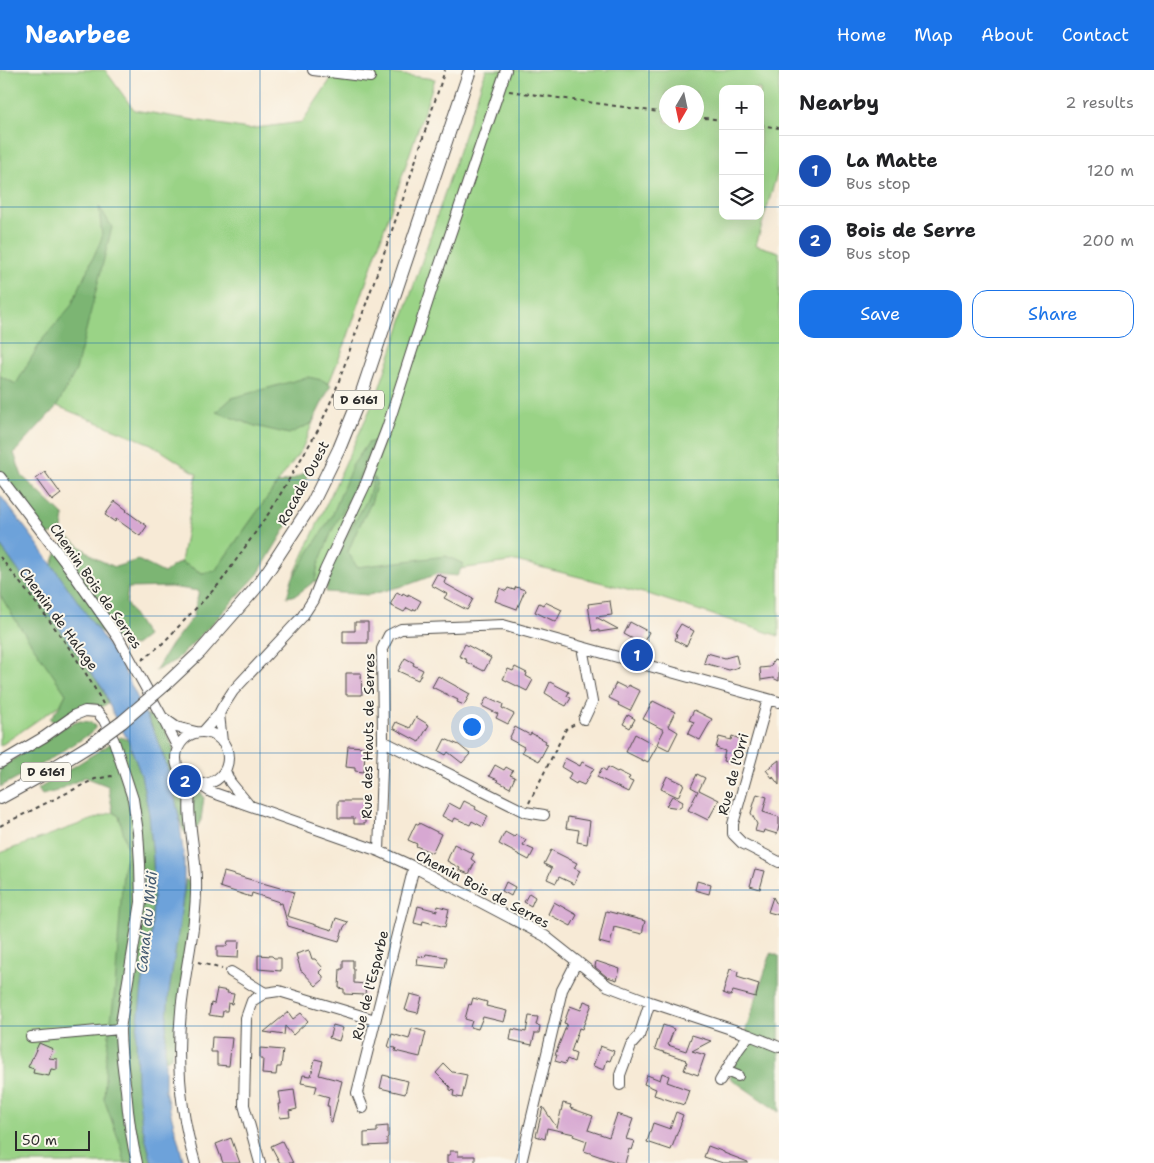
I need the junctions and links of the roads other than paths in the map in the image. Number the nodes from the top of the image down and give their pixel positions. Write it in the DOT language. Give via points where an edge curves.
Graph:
graph roads {
  1 [pos="313,70"];
  2 [pos="470,70"];
  3 [pos="506,70"];
  4 [pos="370,77"];
  5 [pos="0,477"];
  6 [pos="582,647"];
  7 [pos="768,699"];
  8 [pos="779,702"];
  9 [pos="219,714"];
  10 [pos="162,717"];
  11 [pos="584,720"];
  12 [pos="200,732"];
  13 [pos="383,741"];
  14 [pos="222,742"];
  15 [pos="178,748"];
  16 [pos="0,763"];
  17 [pos="225,771"];
  18 [pos="195,783"];
  19 [pos="0,798"];
  20 [pos="249,805"];
  21 [pos="544,815"];
  22 [pos="379,851"];
  23 [pos="779,862"];
  24 [pos="414,867"];
  25 [pos="577,961"];
  26 [pos="232,972"];
  27 [pos="265,993"];
  28 [pos="650,1002"];
  29 [pos="375,1020"];
  30 [pos="120,1029"];
  31 [pos="748,1035"];
  32 [pos="31,1037"];
  33 [pos="779,1047"];
  34 [pos="738,1076"];
  35 [pos="620,1085"];
  36 [pos="363,1108"];
  37 [pos="138,1163"];
  38 [pos="196,1163"];
  39 [pos="260,1163"];
  40 [pos="521,1163"];
  1 -- 4 [label="street"];
  2 -- 19 [label="main road, Rocade Ouest / D 6161, bridge" via="361,395 313,502 255,589 165,686 92,744"];
  3 -- 9 [label="street" via="366,483 302,617 233,691"];
  5 -- 10 [label="street, Chemin Bois de Serres" via="119,639"];
  6 -- 7 [label="street, Rue des Hauts de Serres"];
  6 -- 11 [label="street" via="592,702"];
  6 -- 13 [label="street, Rue des Hauts de Serres" via="503,625 400,629 388,635 382,649"];
  7 -- 8 [label="street, Rue des Hauts de Serres"];
  7 -- 23 [label="street, Rue de l'Orri" via="733,824 733,834 742,843"];
  9 -- 12 [label="street"];
  9 -- 14 [label="street"];
  10 -- 12 [label="street" via="176,728"];
  10 -- 15 [label="street, Chemin Bois de Serres"];
  12 -- 14 [label="street" via="216,736"];
  12 -- 15 [label="street" via="182,741"];
  13 -- 21 [label="street" via="525,812"];
  13 -- 22 [label="street, Rue des Hauts de Serres"];
  14 -- 17 [label="street" via="228,756"];
  15 -- 18 [label="street" via="176,756 180,771"];
  16 -- 30 [label="street" via="84,711 97,712 114,741 133,799 140,864 140,902"];
  17 -- 18 [label="street" via="214,781"];
  17 -- 20 [label="street"];
  18 -- 20 [label="street, Chemin Bois de Serres"];
  18 -- 38 [label="street" via="189,804 196,880 195,912 178,1062 182,1105"];
  20 -- 22 [label="street, Chemin Bois de Serres"];
  22 -- 24 [label="street, Chemin Bois de Serres"];
  24 -- 25 [label="street, Chemin Bois de Serres" via="546,936"];
  24 -- 29 [label="street, Rue de l'Esparbe"];
  25 -- 28 [label="street, Chemin Bois de Serres" via="608,986"];
  25 -- 40 [label="street" via="562,990"];
  26 -- 27 [label="street"];
  27 -- 29 [label="street" via="279,991"];
  27 -- 39 [label="street" via="252,1001 246,1018 244,1105"];
  28 -- 31 [label="street, Chemin Bois de Serres"];
  28 -- 35 [label="street" via="638,1036 630,1045"];
  29 -- 36 [label="street, Rue de l'Esparbe" via="357,1093"];
  30 -- 32 [label="street"];
  30 -- 37 [label="street" via="127,1104"];
  31 -- 33 [label="street, Chemin Bois de Serres"];
  31 -- 34 [label="street" via="723,1076"];
}
